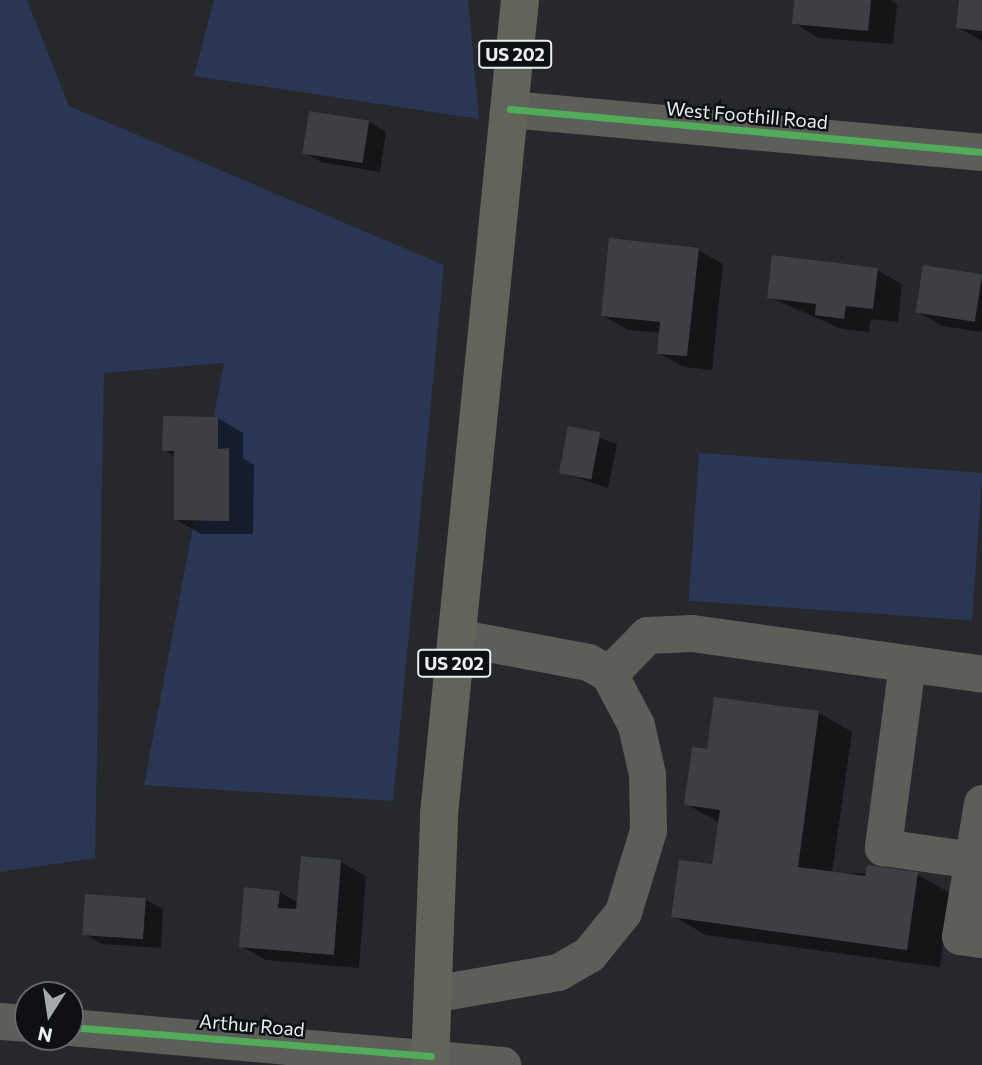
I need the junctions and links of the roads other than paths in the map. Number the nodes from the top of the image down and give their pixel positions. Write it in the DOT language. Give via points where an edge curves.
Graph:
graph roads {
  1 [pos="520,0"];
  2 [pos="510,109"];
  3 [pos="982,152"];
  4 [pos="456,637"];
  5 [pos="908,664"];
  6 [pos="609,674"];
  7 [pos="982,674"];
  8 [pos="982,803"];
  9 [pos="973,860"];
  10 [pos="982,939"];
  11 [pos="432,994"];
  12 [pos="84,1028"];
  13 [pos="430,1060"];
  14 [pos="502,1065"];
  1 -- 2 [label="highway, US 202"];
  2 -- 3 [label="street, West Foothill Road"];
  2 -- 4 [label="highway, US 202"];
  4 -- 6 [label="street" via="588,662"];
  4 -- 11 [label="highway, US 202" via="439,814"];
  5 -- 6 [label="street" via="692,633 647,635"];
  5 -- 7 [label="street"];
  5 -- 9 [label="street" via="883,847"];
  6 -- 11 [label="street" via="636,725 647,774 648,830 623,912 589,954 558,972"];
  8 -- 9 [label="street"];
  9 -- 10 [label="street" via="960,936"];
  11 -- 13 [label="highway, US 202"];
  12 -- 13 [label="street, Arthur Road"];
  13 -- 14 [label="street, Arthur Road"];
}
